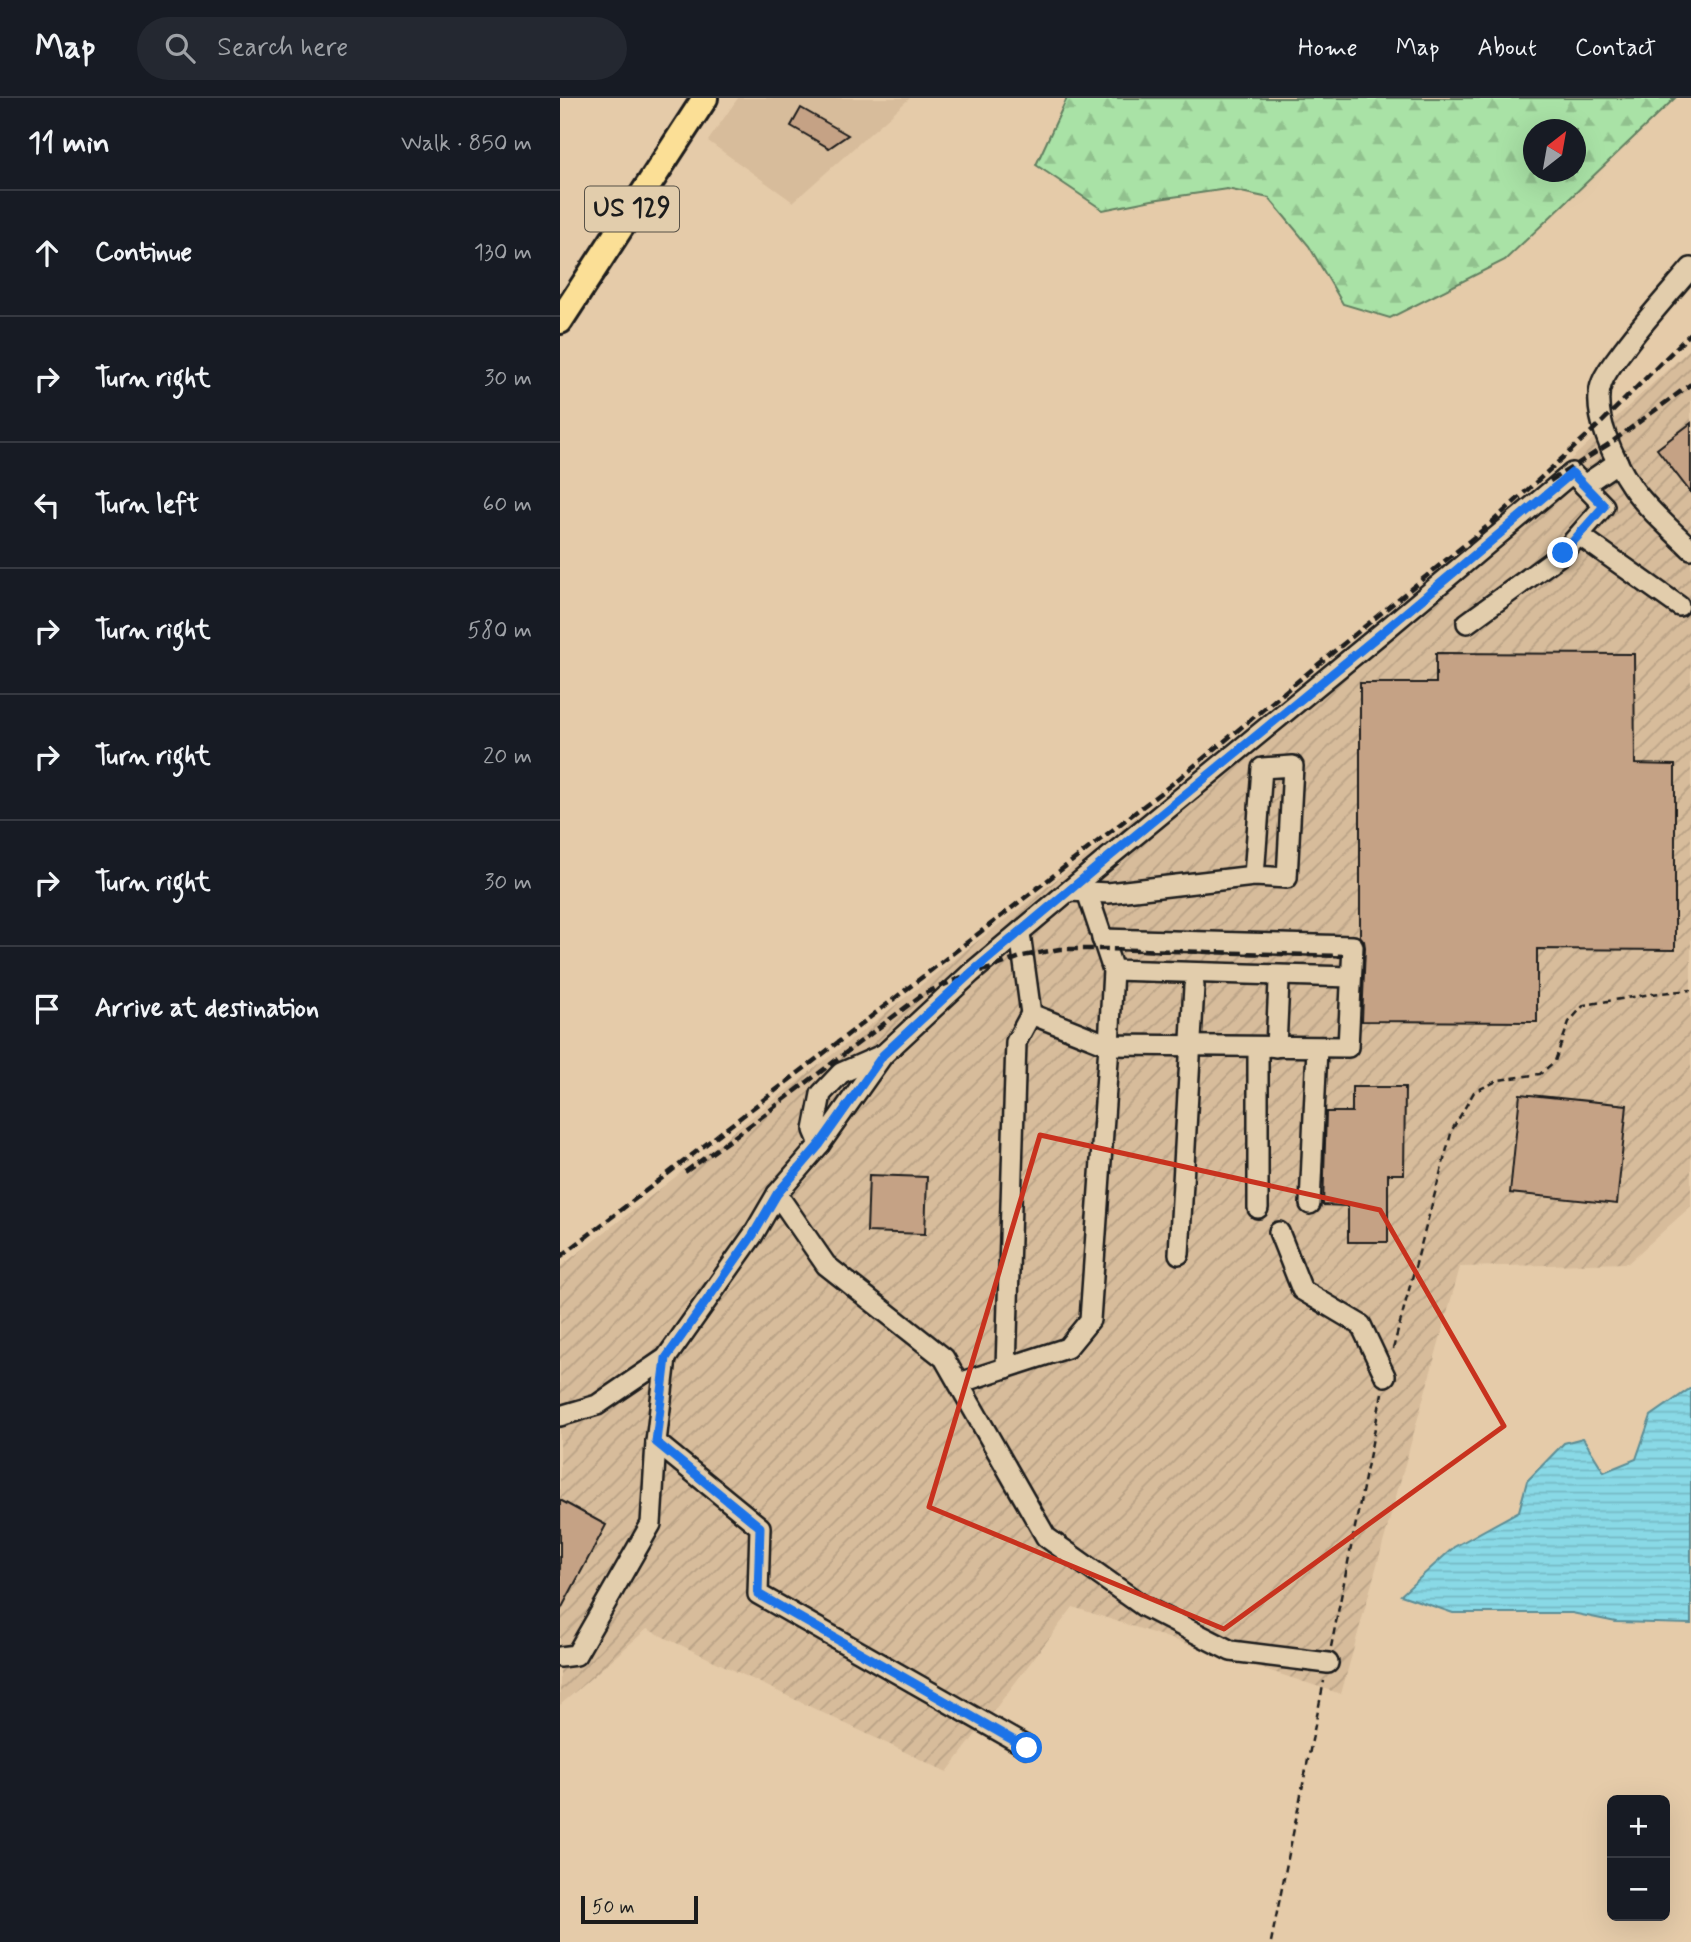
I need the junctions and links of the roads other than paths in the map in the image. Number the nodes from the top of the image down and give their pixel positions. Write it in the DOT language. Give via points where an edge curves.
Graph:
graph roads {
  1 [pos="705,98"];
  2 [pos="1691,268"];
  3 [pos="560,321"];
  4 [pos="1618,462"];
  5 [pos="1584,485"];
  6 [pos="1579,535"];
  7 [pos="1691,549"];
  8 [pos="1679,606"];
  9 [pos="1467,623"];
  10 [pos="1254,876"];
  11 [pos="1078,891"];
  12 [pos="1020,933"];
  13 [pos="1102,939"];
  14 [pos="1113,970"];
  15 [pos="1351,977"];
  16 [pos="1279,982"];
  17 [pos="1194,986"];
  18 [pos="1031,1014"];
  19 [pos="1109,1045"];
  20 [pos="1191,1046"];
  21 [pos="1267,1047"];
  22 [pos="1317,1048"];
  23 [pos="883,1055"];
  24 [pos="820,1144"];
  25 [pos="777,1194"];
  26 [pos="1310,1204"];
  27 [pos="1258,1208"];
  28 [pos="1279,1232"];
  29 [pos="1179,1254"];
  30 [pos="666,1358"];
  31 [pos="1006,1368"];
  32 [pos="1385,1376"];
  33 [pos="959,1383"];
  34 [pos="560,1416"];
  35 [pos="656,1442"];
  36 [pos="560,1657"];
  37 [pos="1328,1663"];
  38 [pos="1027,1748"];
  1 -- 3 [label="main road, US 129"];
  2 -- 4 [label="street" via="1637,331 1602,382 1598,399 1601,418"];
  4 -- 5 [label="street"];
  4 -- 7 [label="street" via="1632,488"];
  5 -- 6 [label="street" via="1604,506"];
  5 -- 11 [label="street" via="1572,473"];
  6 -- 8 [label="street"];
  6 -- 9 [label="street" via="1563,553"];
  10 -- 10 [label="street" via="1287,878 1293,766 1262,768"];
  10 -- 11 [label="street" via="1108,892"];
  11 -- 12 [label="street"];
  11 -- 13 [label="street"];
  12 -- 18 [label="street"];
  12 -- 23 [label="street"];
  13 -- 14 [label="street"];
  13 -- 15 [label="street" via="1353,946"];
  14 -- 15 [label="street"];
  14 -- 19 [label="street"];
  15 -- 22 [label="street" via="1348,1047"];
  16 -- 21 [label="street"];
  17 -- 20 [label="street"];
  18 -- 19 [label="street"];
  18 -- 31 [label="street" via="1016,1042"];
  19 -- 20 [label="street"];
  19 -- 31 [label="street" via="1090,1320 1067,1348"];
  20 -- 21 [label="street"];
  20 -- 29 [label="street"];
  21 -- 22 [label="street"];
  21 -- 27 [label="street"];
  22 -- 26 [label="street"];
  23 -- 24 [label="street"];
  23 -- 24 [label="street" via="841,1073 821,1094 814,1130"];
  24 -- 25 [label="street"];
  25 -- 30 [label="street"];
  25 -- 33 [label="street" via="826,1265 944,1357"];
  28 -- 32 [label="street" via="1302,1290 1361,1325"];
  30 -- 34 [label="street" via="597,1405"];
  30 -- 35 [label="street"];
  31 -- 33 [label="street"];
  33 -- 37 [label="street" via="1046,1537 1143,1606 1231,1651"];
  35 -- 36 [label="street" via="651,1524 576,1654"];
  35 -- 38 [label="street" via="760,1527 758,1594"];
}
